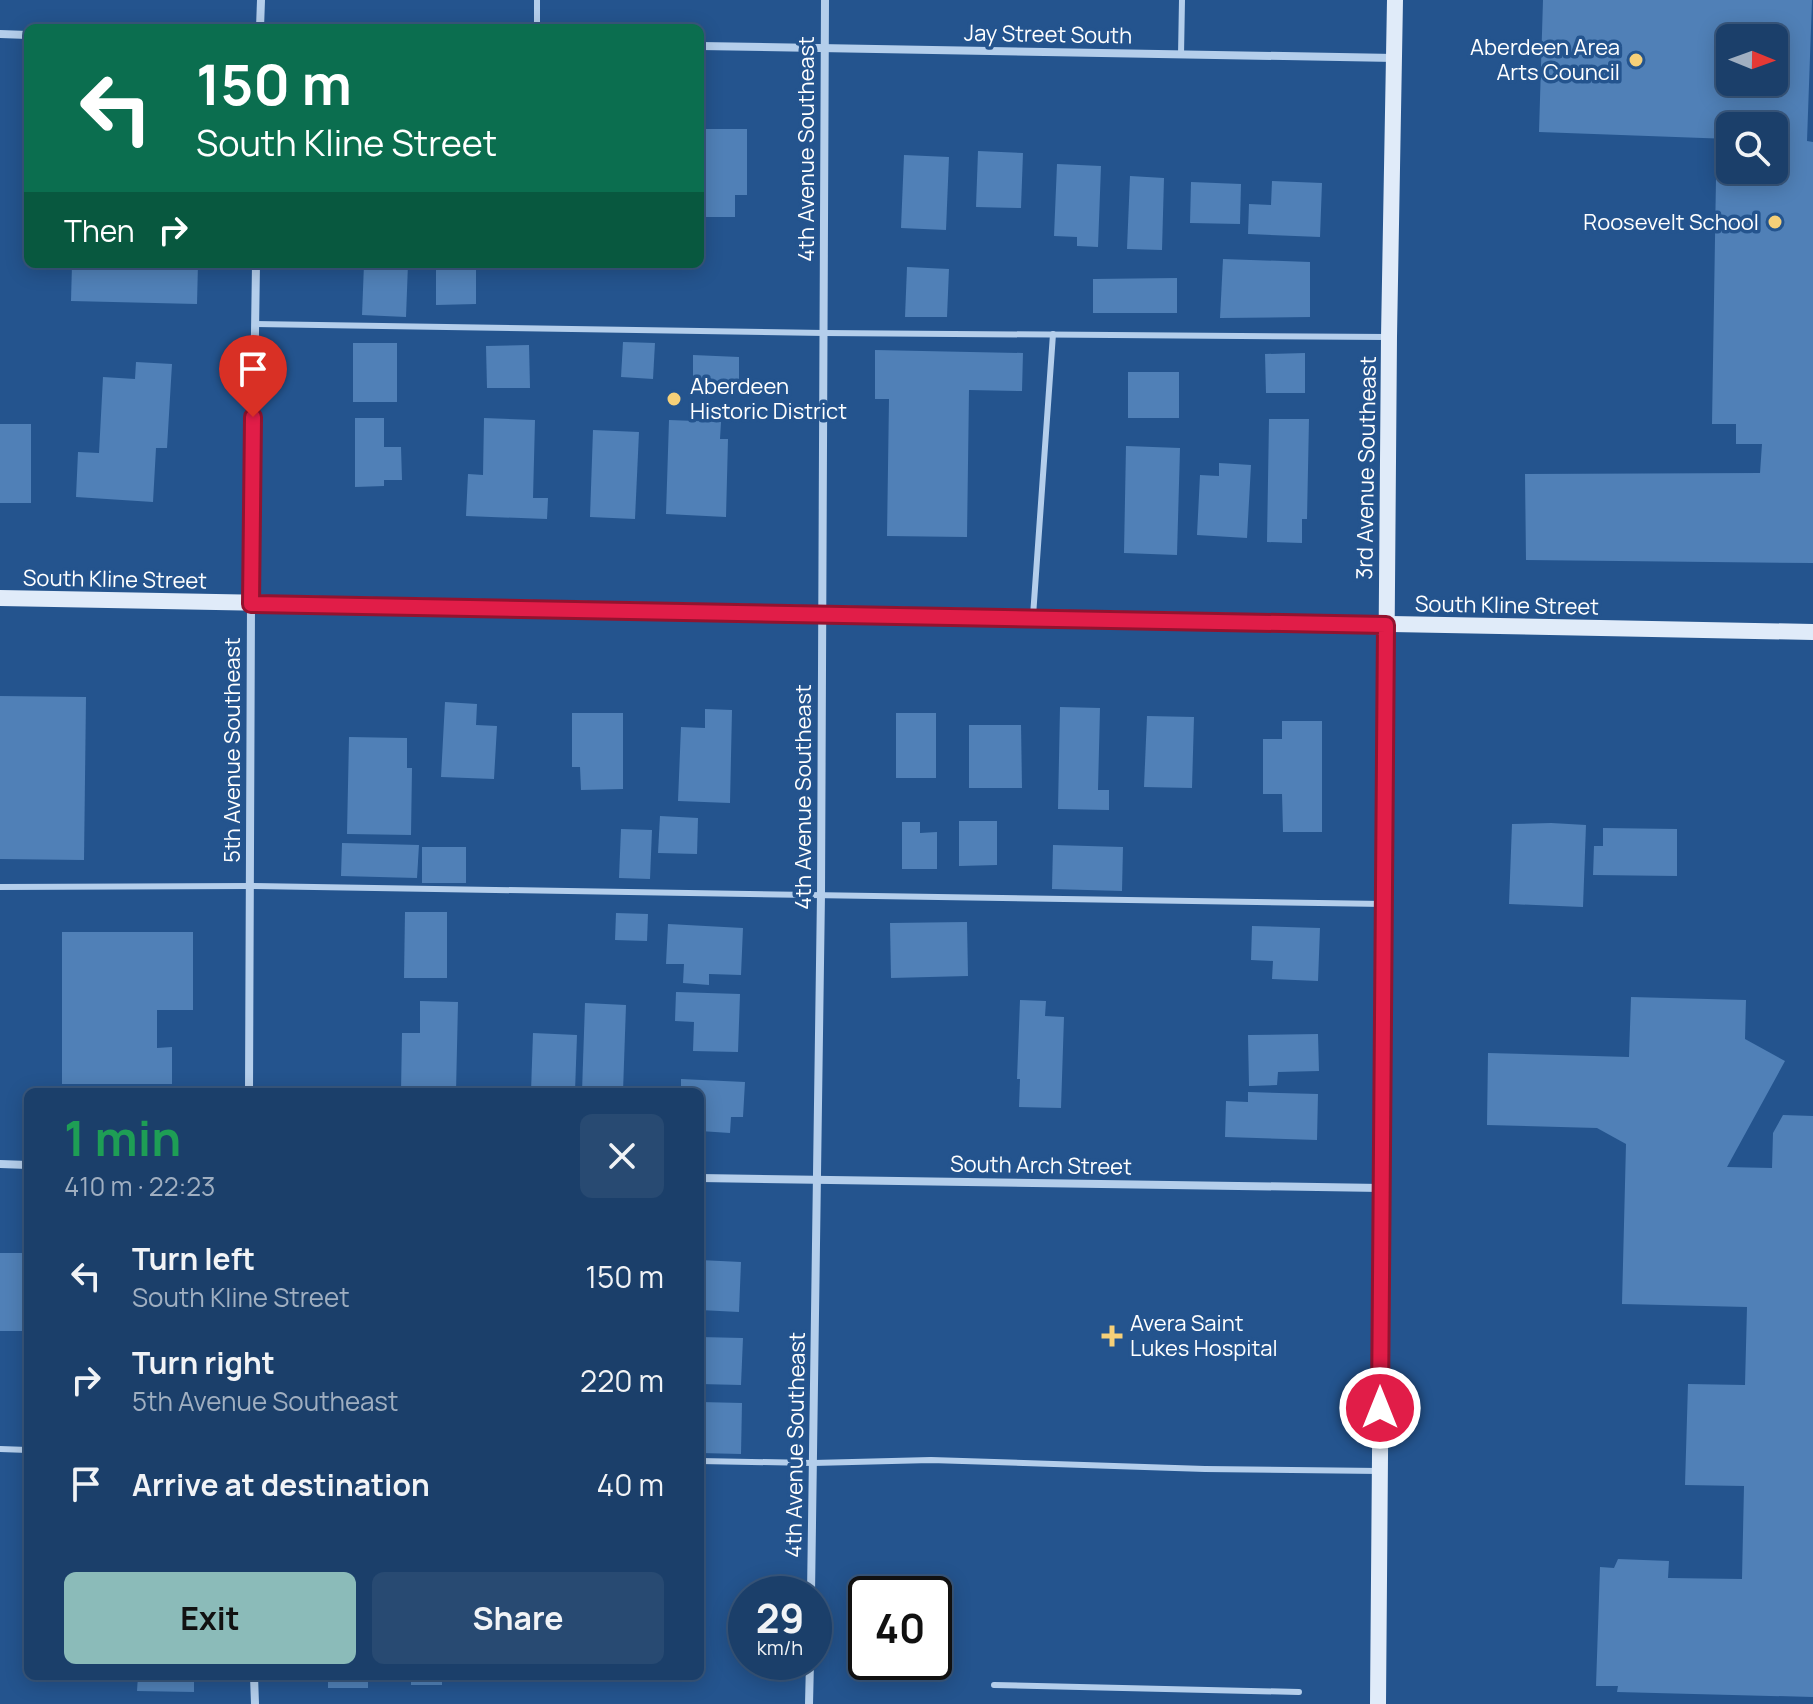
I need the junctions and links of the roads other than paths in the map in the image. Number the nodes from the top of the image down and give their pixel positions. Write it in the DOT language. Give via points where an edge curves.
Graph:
graph roads {
  1 [pos="261,0"];
  2 [pos="537,0"];
  3 [pos="825,0"];
  4 [pos="1182,0"];
  5 [pos="1395,0"];
  6 [pos="260,24"];
  7 [pos="537,24"];
  8 [pos="0,34"];
  9 [pos="24,35"];
  10 [pos="704,46"];
  11 [pos="825,48"];
  12 [pos="1181,55"];
  13 [pos="1395,58"];
  14 [pos="256,268"];
  15 [pos="255,324"];
  16 [pos="824,333"];
  17 [pos="1053,334"];
  18 [pos="1389,337"];
  19 [pos="0,598"];
  20 [pos="251,604"];
  21 [pos="821,615"];
  22 [pos="1033,619"];
  23 [pos="1386,625"];
  24 [pos="1813,632"];
  25 [pos="250,886"];
  26 [pos="0,887"];
  27 [pos="821,894"];
  28 [pos="1385,904"];
  29 [pos="249,1088"];
  30 [pos="0,1164"];
  31 [pos="24,1165"];
  32 [pos="704,1178"];
  33 [pos="816,1180"];
  34 [pos="1381,1188"];
  35 [pos="0,1449"];
  36 [pos="24,1450"];
  37 [pos="704,1461"];
  38 [pos="813,1463"];
  39 [pos="1380,1471"];
  40 [pos="811,1576"];
  41 [pos="254,1680"];
  42 [pos="810,1680"];
  43 [pos="994,1685"];
  44 [pos="1299,1692"];
  45 [pos="255,1704"];
  46 [pos="809,1704"];
  47 [pos="1378,1704"];
  1 -- 6 [label="street"];
  2 -- 7 [label="lane"];
  3 -- 11 [label="street, 4th Avenue Southeast"];
  4 -- 12 [label="lane"];
  5 -- 13 [label="street, 3rd Avenue Southeast"];
  8 -- 9 [label="street"];
  10 -- 11 [label="street, Jay Street South"];
  11 -- 12 [label="street, Jay Street South"];
  11 -- 16 [label="street, 4th Avenue Southeast"];
  12 -- 13 [label="street, Jay Street South"];
  13 -- 18 [label="street, 3rd Avenue Southeast"];
  14 -- 15 [label="street, 5th Avenue Southeast"];
  15 -- 16 [label="lane"];
  15 -- 20 [label="street, 5th Avenue Southeast"];
  16 -- 17 [label="lane"];
  16 -- 21 [label="street, 4th Avenue Southeast"];
  17 -- 18 [label="lane"];
  17 -- 22 [label="lane"];
  18 -- 23 [label="street, 3rd Avenue Southeast"];
  19 -- 20 [label="street, South Kline Street"];
  20 -- 21 [label="street, South Kline Street"];
  20 -- 25 [label="street, 5th Avenue Southeast"];
  21 -- 22 [label="street, South Kline Street"];
  21 -- 27 [label="street, 4th Avenue Southeast"];
  22 -- 23 [label="street, South Kline Street"];
  23 -- 24 [label="street, South Kline Street"];
  23 -- 28 [label="street, 3rd Avenue Southeast"];
  25 -- 26 [label="lane"];
  25 -- 27 [label="lane"];
  25 -- 29 [label="street, 5th Avenue Southeast"];
  27 -- 28 [label="lane"];
  27 -- 33 [label="street, 4th Avenue Southeast"];
  28 -- 34 [label="street, 3rd Avenue Southeast"];
  30 -- 31 [label="street"];
  32 -- 33 [label="street, South Arch Street"];
  33 -- 34 [label="street, South Arch Street"];
  33 -- 38 [label="street, 4th Avenue Southeast"];
  34 -- 39 [label="street, 3rd Avenue Southeast"];
  35 -- 36 [label="lane"];
  37 -- 38 [label="lane"];
  38 -- 39 [label="lane" via="931,1460"];
  38 -- 40 [label="street, 4th Avenue Southeast"];
  39 -- 47 [label="street, 3rd Avenue Southeast"];
  41 -- 45 [label="street"];
  42 -- 46 [label="street"];
  43 -- 44 [label="lane"];
}
